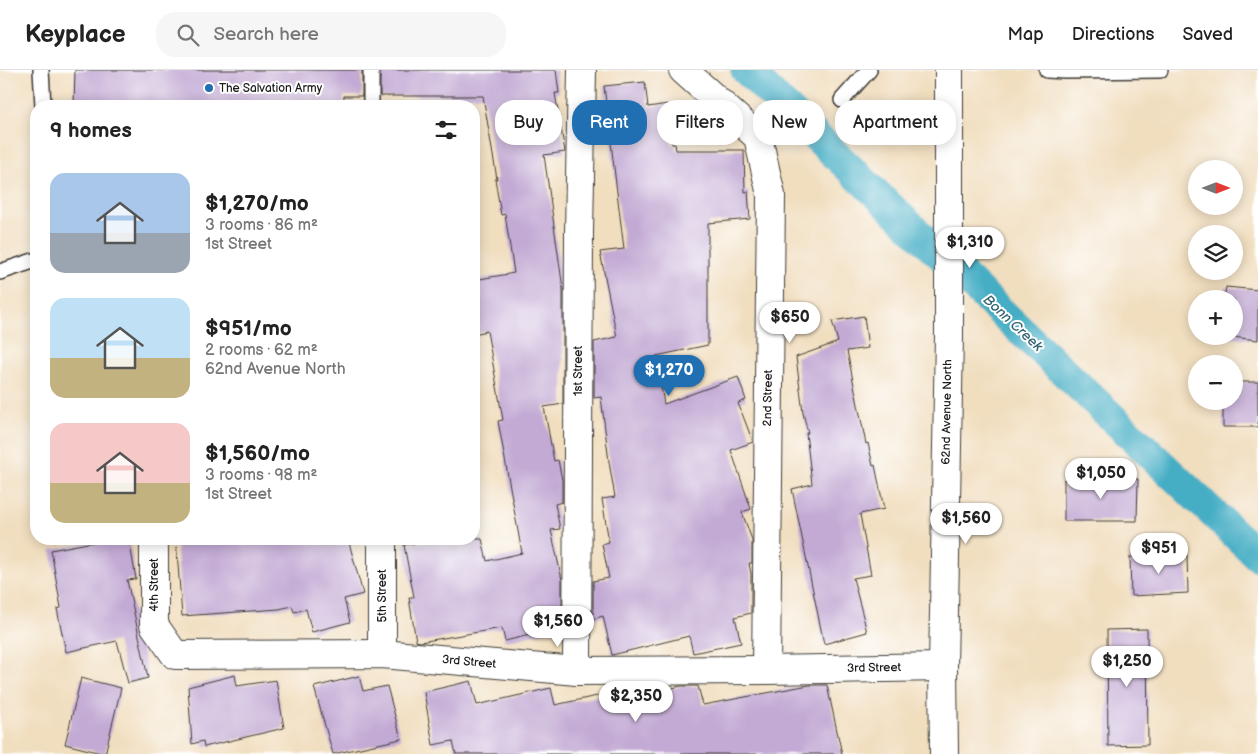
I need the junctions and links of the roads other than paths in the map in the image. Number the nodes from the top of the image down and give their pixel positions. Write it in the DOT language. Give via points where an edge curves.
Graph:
graph roads {
  1 [pos="41,70"];
  2 [pos="371,70"];
  3 [pos="582,70"];
  4 [pos="684,70"];
  5 [pos="869,70"];
  6 [pos="949,70"];
  7 [pos="1047,70"];
  8 [pos="1066,70"];
  9 [pos="1160,70"];
  10 [pos="43,100"];
  11 [pos="372,100"];
  12 [pos="842,100"];
  13 [pos="30,262"];
  14 [pos="0,272"];
  15 [pos="154,545"];
  16 [pos="382,545"];
  17 [pos="382,654"];
  18 [pos="175,655"];
  19 [pos="943,667"];
  20 [pos="766,670"];
  21 [pos="577,671"];
  22 [pos="944,754"];
  1 -- 10 [label="lane"];
  2 -- 11 [label="lane"];
  3 -- 21 [label="street, 1st Street"];
  4 -- 20 [label="street, 2nd Street" via="758,137 771,195"];
  5 -- 12 [label="lane"];
  6 -- 19 [label="street, 62nd Avenue North" via="949,336"];
  7 -- 8 [label="lane"];
  8 -- 9 [label="lane"];
  13 -- 14 [label="lane"];
  15 -- 18 [label="street, 4th Street" via="154,625"];
  16 -- 17 [label="street, 5th Street"];
  17 -- 18 [label="street, 3rd Street"];
  17 -- 21 [label="street, 3rd Street"];
  19 -- 20 [label="street, 3rd Street"];
  19 -- 22 [label="street, 62nd Avenue North"];
  20 -- 21 [label="street, 3rd Street"];
}
